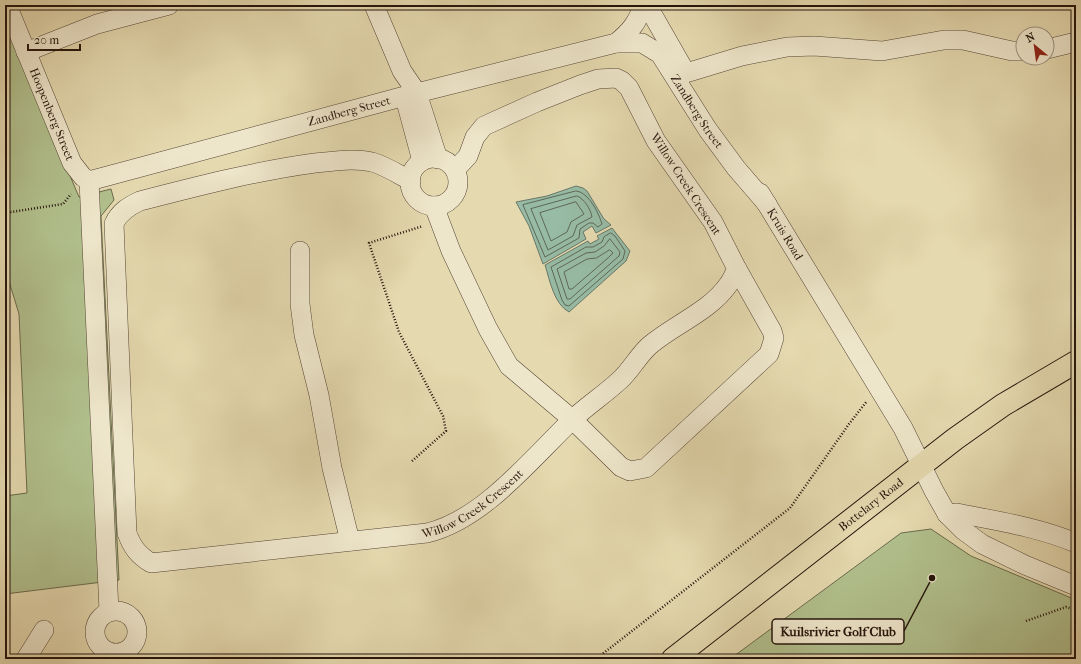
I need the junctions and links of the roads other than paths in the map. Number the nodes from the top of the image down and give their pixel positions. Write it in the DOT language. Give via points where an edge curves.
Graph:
graph roads {
  1 [pos="6,5"];
  2 [pos="169,5"];
  3 [pos="374,5"];
  4 [pos="643,5"];
  5 [pos="647,5"];
  6 [pos="1076,42"];
  7 [pos="616,43"];
  8 [pos="1055,47"];
  9 [pos="1015,51"];
  10 [pos="26,52"];
  11 [pos="686,73"];
  12 [pos="411,94"];
  13 [pos="430,160"];
  14 [pos="455,170"];
  15 [pos="86,179"];
  16 [pos="411,181"];
  17 [pos="767,204"];
  18 [pos="436,214"];
  19 [pos="300,251"];
  20 [pos="737,269"];
  21 [pos="1076,362"];
  22 [pos="573,420"];
  23 [pos="921,464"];
  24 [pos="947,514"];
  25 [pos="350,541"];
  26 [pos="1076,543"];
  27 [pos="1076,586"];
  28 [pos="109,612"];
  29 [pos="44,630"];
  30 [pos="136,639"];
  31 [pos="106,655"];
  32 [pos="26,659"];
  33 [pos="137,659"];
  34 [pos="673,659"];
  1 -- 10 [label="street, Hoopenberg Street"];
  2 -- 10 [label="street" via="97,24"];
  3 -- 12 [label="street"];
  4 -- 7 [label="street, Zandberg Street" via="637,22"];
  5 -- 11 [label="street, Kruis Road"];
  6 -- 8 [label="street"];
  7 -- 12 [label="street, Zandberg Street"];
  7 -- 17 [label="street, Zandberg Street" via="642,43 660,54 708,130"];
  9 -- 11 [label="street" via="963,40 944,40 882,51 787,46"];
  10 -- 15 [label="street, Hoopenberg Street" via="72,162"];
  11 -- 17 [label="street, Kruis Road"];
  12 -- 13 [label="street"];
  12 -- 15 [label="street, Zandberg Street"];
  13 -- 14 [label="street" via="448,163"];
  13 -- 16 [label="street" via="416,167"];
  14 -- 18 [label="street" via="456,191"];
  14 -- 20 [label="street, Willow Creek Crescent" via="468,156 475,137 484,126 580,84 616,78 629,88 656,141 713,222"];
  15 -- 28 [label="street"];
  16 -- 18 [label="street" via="412,192"];
  16 -- 25 [label="street, Willow Creek Crescent" via="372,162 356,160 282,167 140,201 117,217 114,224 127,533 139,556 151,563"];
  17 -- 23 [label="street, Kruis Road" via="904,428"];
  18 -- 22 [label="street" via="488,329 509,366"];
  19 -- 25 [label="street" via="300,304 304,335"];
  20 -- 22 [label="street, Willow Creek Crescent" via="728,285 706,306 648,347 621,380"];
  20 -- 22 [label="street" via="772,331 774,338 769,354 646,468 630,471 621,467"];
  21 -- 23 [label="main road, Bottelary Road" via="1003,405"];
  22 -- 25 [label="street, Willow Creek Crescent" via="486,501 456,522 427,533"];
  23 -- 24 [label="street, Kruis Road"];
  23 -- 34 [label="main road, Bottelary Road"];
  24 -- 26 [label="street" via="957,513 1014,524"];
  24 -- 27 [label="street, Kruis Road" via="982,544"];
  28 -- 30 [label="street" via="118,610 127,613 137,629"];
  28 -- 31 [label="street" via="101,617 96,625 95,634"];
  29 -- 32 [label="street"];
  30 -- 31 [label="street" via="132,647 123,652"];
  30 -- 33 [label="street"];
}
